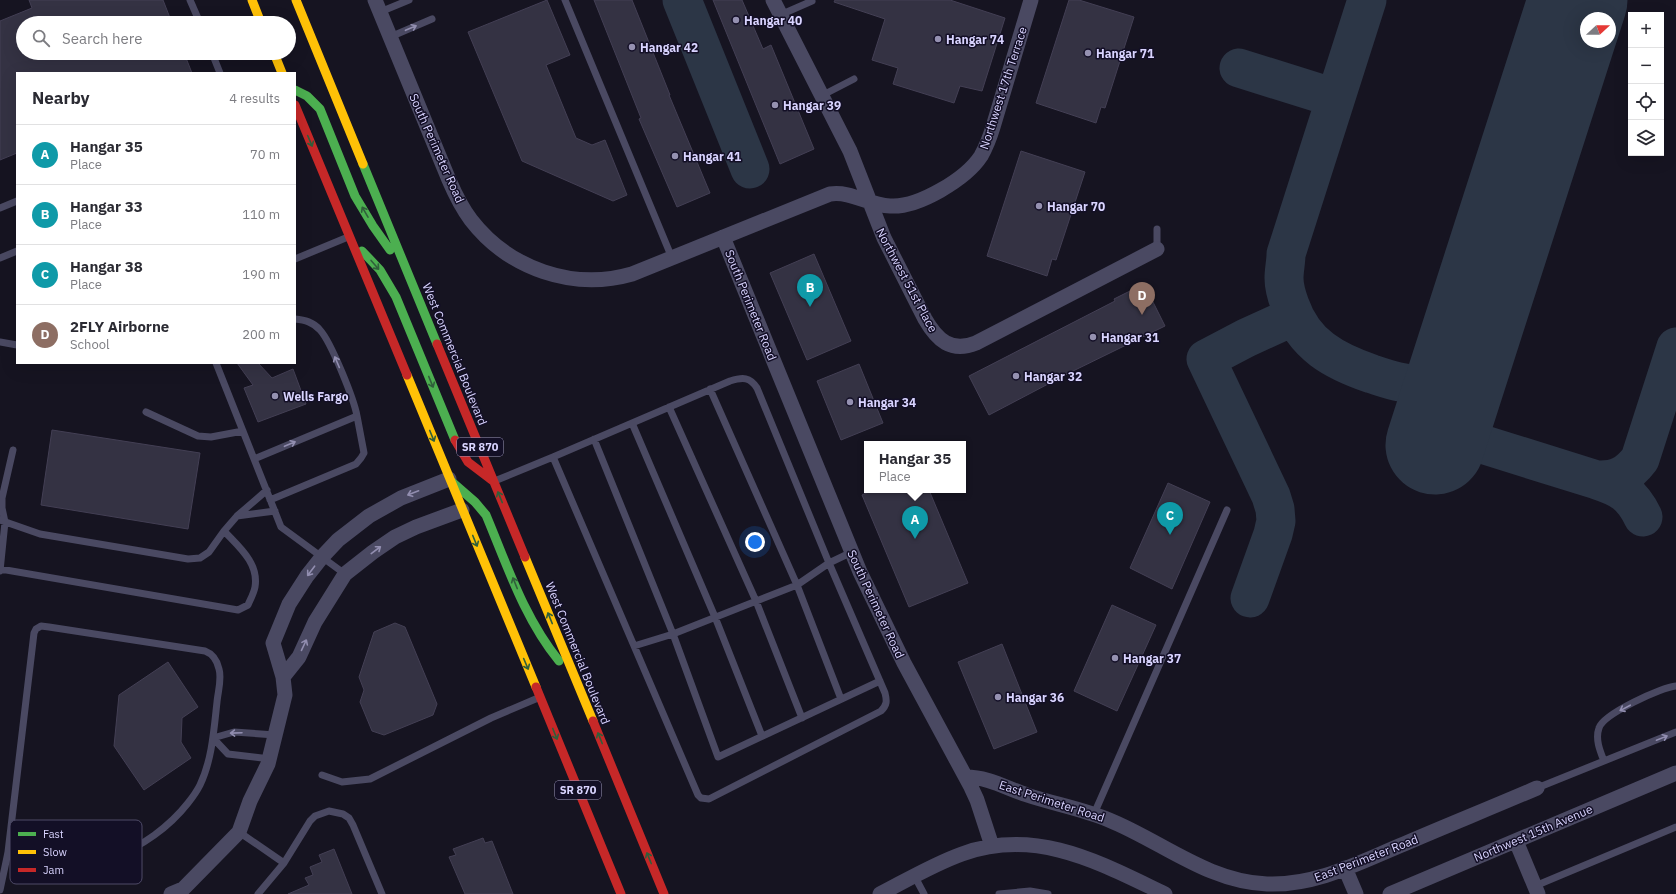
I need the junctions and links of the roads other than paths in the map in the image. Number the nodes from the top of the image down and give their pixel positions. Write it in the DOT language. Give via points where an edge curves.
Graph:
graph roads {
  1 [pos="190,0"];
  2 [pos="252,0"];
  3 [pos="296,0"];
  4 [pos="409,0"];
  5 [pos="565,0"];
  6 [pos="773,0"];
  7 [pos="1031,0"];
  8 [pos="812,1"];
  9 [pos="377,6"];
  10 [pos="780,15"];
  11 [pos="197,16"];
  12 [pos="258,16"];
  13 [pos="432,19"];
  14 [pos="390,37"];
  15 [pos="215,60"];
  16 [pos="277,60"];
  17 [pos="220,72"];
  18 [pos="282,72"];
  19 [pos="854,78"];
  20 [pos="296,90"];
  21 [pos="821,96"];
  22 [pos="296,107"];
  23 [pos="16,201"];
  24 [pos="869,202"];
  25 [pos="0,208"];
  26 [pos="1157,229"];
  27 [pos="350,236"];
  28 [pos="723,237"];
  29 [pos="1157,249"];
  30 [pos="16,251"];
  31 [pos="0,258"];
  32 [pos="672,258"];
  33 [pos="296,259"];
  34 [pos="411,278"];
  35 [pos="296,319"];
  36 [pos="0,342"];
  37 [pos="16,345"];
  38 [pos="216,364"];
  39 [pos="710,389"];
  40 [pos="669,407"];
  41 [pos="146,412"];
  42 [pos="357,416"];
  43 [pos="632,423"];
  44 [pos="243,431"];
  45 [pos="594,439"];
  46 [pos="13,450"];
  47 [pos="553,457"];
  48 [pos="254,459"];
  49 [pos="449,479"];
  50 [pos="494,481"];
  51 [pos="267,490"];
  52 [pos="270,500"];
  53 [pos="462,510"];
  54 [pos="1227,510"];
  55 [pos="275,511"];
  56 [pos="238,516"];
  57 [pos="3,521"];
  58 [pos="224,531"];
  59 [pos="852,552"];
  60 [pos="322,557"];
  61 [pos="829,563"];
  62 [pos="0,570"];
  63 [pos="345,574"];
  64 [pos="797,585"];
  65 [pos="756,601"];
  66 [pos="715,617"];
  67 [pos="673,634"];
  68 [pos="634,646"];
  69 [pos="283,677"];
  70 [pos="880,681"];
  71 [pos="1676,686"];
  72 [pos="579,688"];
  73 [pos="540,698"];
  74 [pos="841,699"];
  75 [pos="802,718"];
  76 [pos="1676,732"];
  77 [pos="275,735"];
  78 [pos="762,736"];
  79 [pos="213,738"];
  80 [pos="270,759"];
  81 [pos="1604,761"];
  82 [pos="1676,773"];
  83 [pos="322,775"];
  84 [pos="966,777"];
  85 [pos="1537,788"];
  86 [pos="1094,814"];
  87 [pos="12,820"];
  88 [pos="1676,827"];
  89 [pos="239,832"];
  90 [pos="10,835"];
  91 [pos="1516,841"];
  92 [pos="142,843"];
  93 [pos="992,846"];
  94 [pos="8,852"];
  95 [pos="284,863"];
  96 [pos="1346,868"];
  97 [pos="915,877"];
  98 [pos="0,890"];
  99 [pos="1536,890"];
  100 [pos="180,892"];
  101 [pos="258,894"];
  102 [pos="382,894"];
  103 [pos="621,894"];
  104 [pos="664,894"];
  105 [pos="880,894"];
  106 [pos="924,894"];
  107 [pos="999,894"];
  108 [pos="1048,894"];
  109 [pos="1166,894"];
  110 [pos="1356,894"];
  111 [pos="1390,894"];
  1 -- 11 [label="lane"];
  2 -- 12 [label="highway"];
  3 -- 34 [label="highway, West Commercial Boulevard / SR 870"];
  4 -- 9 [label="lane"];
  5 -- 32 [label="lane"];
  6 -- 10 [label="street, Northwest 51st Place"];
  7 -- 24 [label="street, Northwest 17th Terrace" via="990,138 981,156 961,176 923,200 897,206"];
  8 -- 10 [label="lane"];
  9 -- 14 [label="street, South Perimeter Road"];
  10 -- 21 [label="street, Northwest 51st Place"];
  14 -- 13 [label="lane, one-way"];
  14 -- 32 [label="street, South Perimeter Road" via="454,191 471,219 496,246 537,270 574,278 623,277"];
  15 -- 17 [label="lane"];
  16 -- 18 [label="highway"];
  19 -- 21 [label="lane"];
  34 -- 20 [label="highway, one-way" via="373,226 355,196 320,110 307,96"];
  21 -- 24 [label="street, Northwest 51st Place" via="850,151"];
  22 -- 27 [label="highway, SR 870, one-way"];
  23 -- 25 [label="lane"];
  24 -- 28 [label="street, Northwest 17th Terrace" via="851,195 830,194"];
  24 -- 29 [label="street, Northwest 51st Place" via="884,238 925,319 936,336 954,347 976,343"];
  26 -- 29 [label="lane"];
  27 -- 33 [label="lane"];
  27 -- 49 [label="highway, SR 870, one-way"];
  27 -- 50 [label="highway, one-way" via="380,270 396,297 458,447 468,462"];
  28 -- 32 [label="street, South Perimeter Road"];
  28 -- 59 [label="street, South Perimeter Road"];
  30 -- 31 [label="lane"];
  34 -- 50 [label="highway, West Commercial Boulevard / SR 870"];
  42 -- 35 [label="lane, one-way" via="327,339 307,320"];
  36 -- 37 [label="lane"];
  38 -- 44 [label="lane"];
  39 -- 40 [label="lane"];
  39 -- 61 [label="lane" via="739,378 747,378 753,382"];
  39 -- 64 [label="lane"];
  40 -- 43 [label="lane"];
  40 -- 65 [label="lane"];
  41 -- 44 [label="lane" via="198,436 212,437"];
  48 -- 42 [label="lane, one-way"];
  42 -- 52 [label="lane" via="364,452 356,464"];
  43 -- 45 [label="lane"];
  43 -- 66 [label="lane"];
  44 -- 48 [label="lane"];
  45 -- 47 [label="lane"];
  45 -- 67 [label="lane"];
  46 -- 57 [label="lane" via="2,498"];
  47 -- 50 [label="lane"];
  47 -- 68 [label="lane"];
  48 -- 51 [label="lane"];
  49 -- 53 [label="highway, SR 870"];
  49 -- 60 [label="street, one-way" via="379,509 350,530"];
  72 -- 49 [label="highway, one-way" via="546,645 530,618 486,515"];
  72 -- 50 [label="highway, West Commercial Boulevard / SR 870, one-way"];
  51 -- 52 [label="lane"];
  51 -- 56 [label="lane"];
  52 -- 55 [label="lane"];
  63 -- 53 [label="street, one-way" via="395,537"];
  53 -- 73 [label="highway, SR 870, one-way"];
  54 -- 86 [label="lane"];
  55 -- 56 [label="lane"];
  55 -- 60 [label="lane" via="281,527"];
  56 -- 58 [label="lane"];
  57 -- 58 [label="lane" via="40,534 188,559 200,558 209,552"];
  57 -- 62 [label="lane"];
  58 -- 62 [label="lane" via="249,558 256,577 255,588 248,605 238,610"];
  59 -- 61 [label="lane"];
  59 -- 84 [label="street, South Perimeter Road" via="888,631"];
  60 -- 63 [label="lane"];
  60 -- 69 [label="street, one-way" via="289,604 273,643"];
  61 -- 64 [label="lane"];
  61 -- 70 [label="lane"];
  69 -- 63 [label="street, one-way" via="299,657 315,622"];
  64 -- 65 [label="lane"];
  64 -- 74 [label="lane"];
  65 -- 66 [label="lane"];
  65 -- 75 [label="lane"];
  66 -- 67 [label="lane"];
  66 -- 78 [label="lane"];
  67 -- 68 [label="lane"];
  67 -- 78 [label="lane" via="718,757"];
  68 -- 70 [label="lane" via="698,795 705,799 881,711 886,707 887,701"];
  69 -- 77 [label="street" via="285,695"];
  70 -- 74 [label="lane"];
  71 -- 81 [label="lane, one-way" via="1654,692 1602,722 1598,735"];
  104 -- 72 [label="highway, West Commercial Boulevard / SR 870, one-way"];
  73 -- 83 [label="lane" via="491,718 370,779 342,782"];
  73 -- 103 [label="highway, SR 870, one-way"];
  74 -- 75 [label="lane"];
  75 -- 78 [label="lane"];
  81 -- 76 [label="lane, East Perimeter Road, one-way"];
  77 -- 79 [label="lane, one-way" via="234,732"];
  77 -- 80 [label="street"];
  79 -- 80 [label="lane" via="228,754"];
  79 -- 87 [label="lane" via="220,677 211,653 41,626 36,629 33,641"];
  79 -- 92 [label="lane" via="200,785 189,802"];
  80 -- 89 [label="street"];
  81 -- 85 [label="lane, East Perimeter Road"];
  82 -- 91 [label="street, Northwest 15th Avenue"];
  84 -- 86 [label="street, East Perimeter Road" via="986,779 1035,798"];
  84 -- 93 [label="street, South Perimeter Road" via="977,800"];
  85 -- 96 [label="street, East Perimeter Road"];
  86 -- 96 [label="street, East Perimeter Road" via="1208,870 1241,881 1266,884 1295,883"];
  88 -- 99 [label="lane"];
  89 -- 95 [label="lane"];
  89 -- 100 [label="street"];
  90 -- 94 [label="lane"];
  91 -- 99 [label="street"];
  91 -- 111 [label="street, Northwest 15th Avenue"];
  93 -- 97 [label="street" via="962,854"];
  93 -- 109 [label="street" via="1021,844 1066,851 1097,862"];
  94 -- 98 [label="lane"];
  95 -- 101 [label="lane"];
  95 -- 102 [label="lane" via="316,816 329,812 343,814 353,825"];
  96 -- 110 [label="street"];
  97 -- 105 [label="street"];
  97 -- 106 [label="lane"];
  107 -- 108 [label="lane" via="1030,891"];
}
